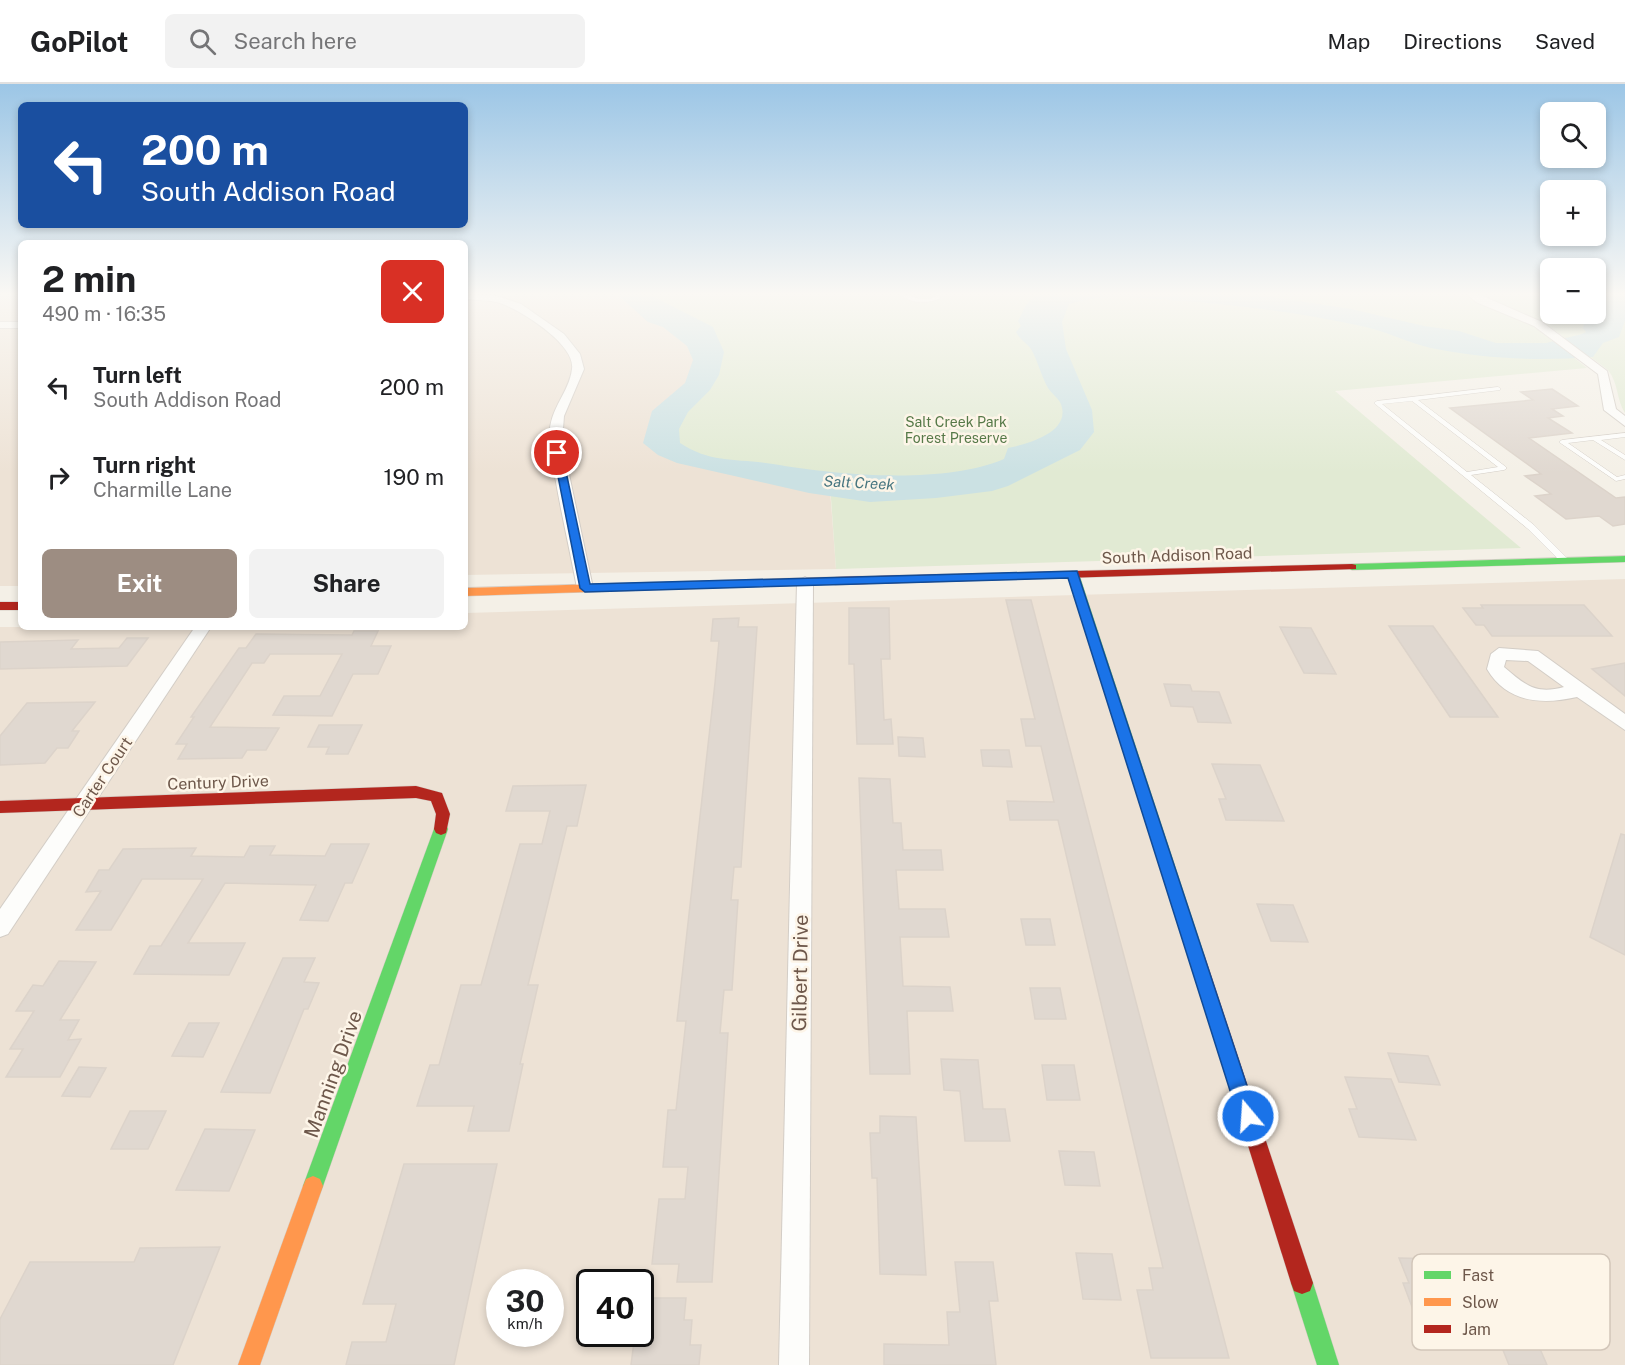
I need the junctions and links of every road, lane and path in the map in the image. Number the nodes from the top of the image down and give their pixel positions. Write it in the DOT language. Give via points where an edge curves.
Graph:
graph roads {
  1 [pos="575,354"];
  2 [pos="1578,354"];
  3 [pos="1498,389"];
  4 [pos="1413,399"];
  5 [pos="1625,422"];
  6 [pos="1625,435"];
  7 [pos="1594,438"];
  8 [pos="1625,458"];
  9 [pos="1465,474"];
  10 [pos="1625,477"];
  11 [pos="1625,559"];
  12 [pos="1564,560"];
  13 [pos="1073,574"];
  14 [pos="806,582"];
  15 [pos="585,588"];
  16 [pos="468,592"];
  17 [pos="0,606"];
  18 [pos="18,606"];
  19 [pos="201,630"];
  20 [pos="1580,690"];
  21 [pos="1625,723"];
  22 [pos="437,797"];
  23 [pos="84,804"];
  24 [pos="0,807"];
  25 [pos="0,927"];
  26 [pos="249,1365"];
  27 [pos="794,1365"];
  28 [pos="1328,1365"];
  1 -- 15 [label="street" via="578,369 562,403 556,441"];
  2 -- 5 [label="street" via="1603,373 1610,410"];
  3 -- 4 [label="lane"];
  4 -- 9 [label="lane" via="1377,403"];
  4 -- 9 [label="lane" via="1504,468"];
  6 -- 7 [label="lane"];
  7 -- 8 [label="lane"];
  7 -- 10 [label="lane" via="1562,442 1616,478"];
  9 -- 12 [label="lane" via="1531,526"];
  11 -- 12 [label="street, South Addison Road"];
  12 -- 13 [label="street, South Addison Road"];
  13 -- 14 [label="street, South Addison Road"];
  13 -- 28 [label="street"];
  14 -- 15 [label="street, South Addison Road"];
  14 -- 27 [label="street, Gilbert Drive"];
  15 -- 16 [label="street, South Addison Road"];
  17 -- 18 [label="street"];
  19 -- 23 [label="street, Carter Court"];
  20 -- 21 [label="street"];
  22 -- 23 [label="street, Century Drive" via="416,792"];
  22 -- 26 [label="street, Manning Drive" via="445,819"];
  23 -- 24 [label="street, Century Drive"];
  23 -- 25 [label="street, Carter Court"];
}
